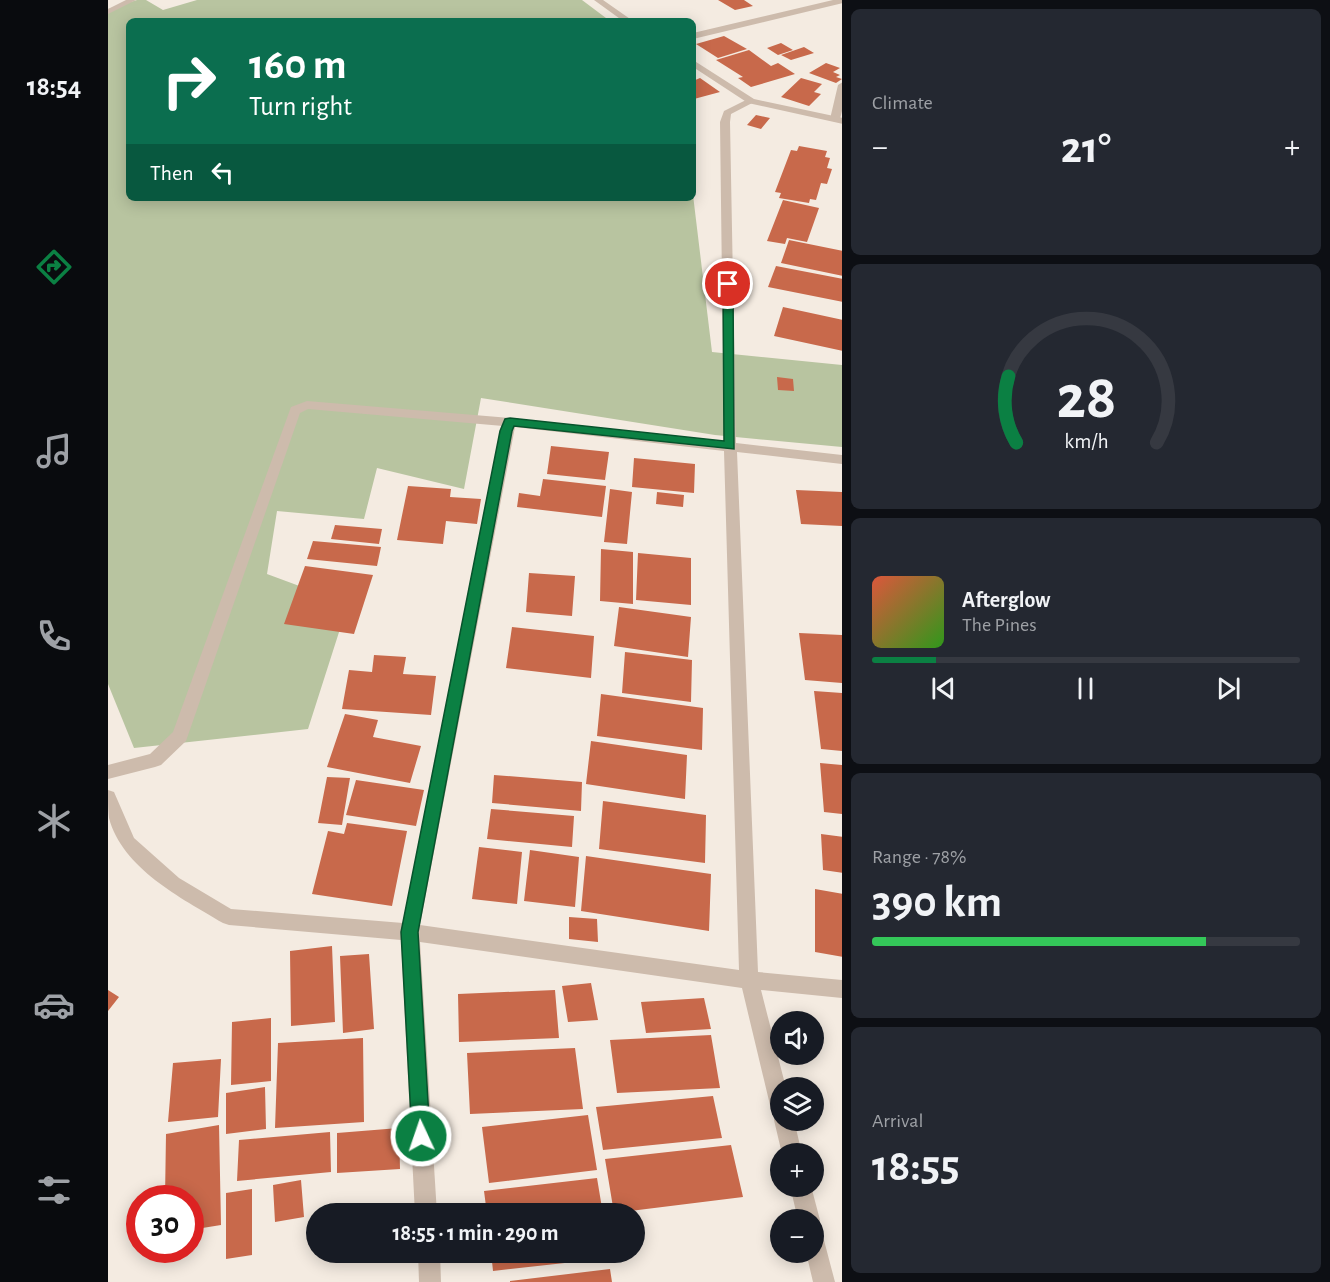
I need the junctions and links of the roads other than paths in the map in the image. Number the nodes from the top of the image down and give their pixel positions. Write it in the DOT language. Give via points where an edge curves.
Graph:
graph roads {
  1 [pos="132,0"];
  2 [pos="598,0"];
  3 [pos="842,0"];
  4 [pos="108,12"];
  5 [pos="625,18"];
  6 [pos="696,35"];
  7 [pos="696,65"];
  8 [pos="842,94"];
  9 [pos="751,101"];
  10 [pos="839,120"];
  11 [pos="510,422"];
  12 [pos="730,446"];
  13 [pos="842,460"];
  14 [pos="108,772"];
  15 [pos="108,797"];
  16 [pos="410,932"];
  17 [pos="749,980"];
  18 [pos="842,989"];
  19 [pos="773,1077"];
  20 [pos="425,1203"];
  21 [pos="429,1263"];
  22 [pos="819,1263"];
  23 [pos="430,1282"];
  24 [pos="824,1282"];
  1 -- 4 [label="street"];
  2 -- 5 [label="street"];
  3 -- 6 [label="street"];
  7 -- 9 [label="street"];
  8 -- 10 [label="street"];
  9 -- 10 [label="street"];
  9 -- 12 [label="street" via="727,113 725,122"];
  11 -- 12 [label="street"];
  11 -- 14 [label="street" via="307,405 294,410 180,736 155,760"];
  11 -- 16 [label="street"];
  12 -- 13 [label="street"];
  12 -- 17 [label="street"];
  15 -- 16 [label="street" via="128,843 173,884 229,917"];
  16 -- 17 [label="street"];
  16 -- 20 [label="street"];
  17 -- 18 [label="street"];
  17 -- 19 [label="street"];
  21 -- 23 [label="street"];
  22 -- 24 [label="street"];
}
